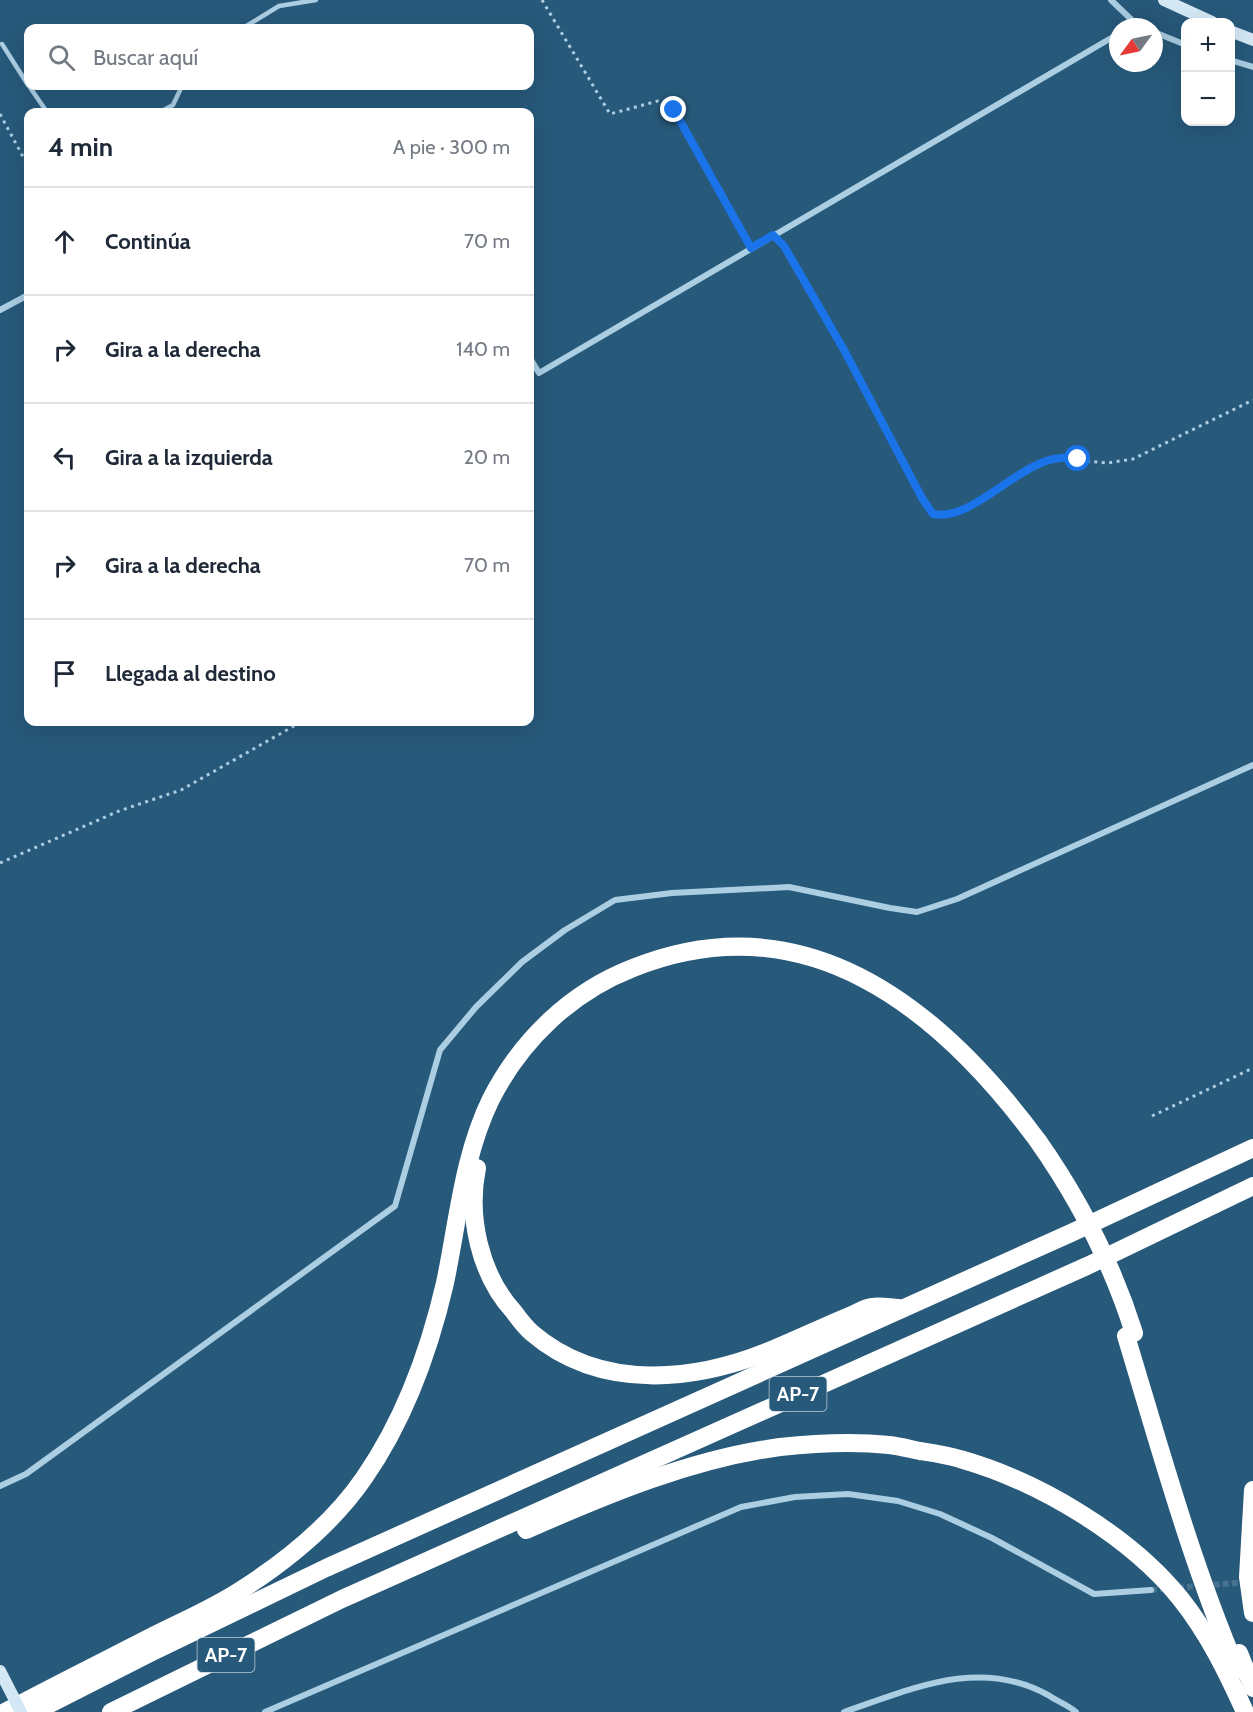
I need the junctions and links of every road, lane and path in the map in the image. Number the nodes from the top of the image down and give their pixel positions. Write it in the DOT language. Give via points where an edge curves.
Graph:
graph roads {
  1 [pos="316,0"];
  2 [pos="543,0"];
  3 [pos="1111,0"];
  4 [pos="1164,0"];
  5 [pos="1129,18"];
  6 [pos="1203,18"];
  7 [pos="250,24"];
  8 [pos="1235,33"];
  9 [pos="1163,36"];
  10 [pos="1109,39"];
  11 [pos="1253,40"];
  12 [pos="1181,43"];
  13 [pos="2,45"];
  14 [pos="1235,62"];
  15 [pos="1253,67"];
  16 [pos="24,78"];
  17 [pos="32,90"];
  18 [pos="180,90"];
  19 [pos="44,108"];
  20 [pos="167,108"];
  21 [pos="0,114"];
  22 [pos="24,158"];
  23 [pos="773,235"];
  24 [pos="751,248"];
  25 [pos="24,297"];
  26 [pos="0,310"];
  27 [pos="534,366"];
  28 [pos="1253,399"];
  29 [pos="294,726"];
  30 [pos="1253,765"];
  31 [pos="0,863"];
  32 [pos="1253,1068"];
  33 [pos="1152,1116"];
  34 [pos="1034,1144"];
  35 [pos="1253,1148"];
  36 [pos="1253,1186"];
  37 [pos="904,1308"];
  38 [pos="1130,1335"];
  39 [pos="0,1486"];
  40 [pos="1253,1490"];
  41 [pos="1151,1590"];
  42 [pos="342,1599"];
  43 [pos="1253,1613"];
  44 [pos="0,1671"];
  45 [pos="1253,1688"];
  46 [pos="1253,1706"];
  47 [pos="5,1712"];
  48 [pos="21,1712"];
  49 [pos="34,1712"];
  50 [pos="111,1712"];
  51 [pos="265,1712"];
  52 [pos="844,1712"];
  53 [pos="1076,1712"];
  54 [pos="1245,1712"];
  1 -- 7 [label="lane" via="279,6"];
  2 -- 24 [label="path" via="610,114 658,101 674,110"];
  3 -- 5 [label="street"];
  4 -- 6 [label="main road"];
  8 -- 11 [label="main road"];
  9 -- 12 [label="street"];
  10 -- 23 [label="street"];
  13 -- 16 [label="lane"];
  14 -- 15 [label="street"];
  17 -- 19 [label="lane"];
  18 -- 20 [label="lane"];
  21 -- 22 [label="path"];
  23 -- 24 [label="street"];
  23 -- 28 [label="path" via="784,246 822,312 933,514 945,516 1037,465 1059,458 1107,463 1133,459"];
  24 -- 27 [label="street" via="538,373"];
  25 -- 26 [label="street"];
  29 -- 31 [label="path" via="181,790 119,811"];
  30 -- 39 [label="street" via="957,899 917,912 789,887 694,891 615,900 565,930 522,963 476,1007 440,1050 394,1206 26,1474"];
  32 -- 33 [label="path"];
  34 -- 37 [label="highway, AP-7" via="947,1051 883,1000 836,975 766,956 690,960 626,980 584,1004 552,1030 525,1061 490,1123 476,1174 473,1218 485,1266 504,1302 531,1332 568,1358 604,1371 642,1376 685,1374 771,1350 872,1307"];
  34 -- 38 [label="highway, bridge" via="1078,1201 1095,1233 1124,1299"];
  34 -- 47 [label="highway" via="992,1084 930,1024 888,992 829,963 767,947 718,948 645,963 600,983 546,1024 518,1056 492,1097 467,1167 444,1284 425,1355 393,1432 363,1480 297,1550 240,1591"];
  35 -- 37 [label="highway, AP-7"];
  36 -- 42 [label="highway, AP-7" via="1087,1266"];
  37 -- 49 [label="highway, AP-7" via="326,1568"];
  38 -- 45 [label="highway" via="1195,1532"];
  38 -- 46 [label="highway" via="1186,1534 1219,1628"];
  40 -- 43 [label="highway" via="1248,1576"];
  41 -- 51 [label="street" via="1094,1594 992,1538 940,1514 898,1502 848,1494 795,1497 741,1507"];
  42 -- 50 [label="highway, AP-7"];
  42 -- 54 [label="highway" via="438,1567 619,1490 680,1469 779,1448 828,1443 890,1445 960,1459 1023,1482 1078,1512 1125,1545 1165,1582 1200,1625"];
  44 -- 48 [label="main road, bridge"];
  52 -- 53 [label="street" via="952,1678 987,1677 1030,1685"];
}
